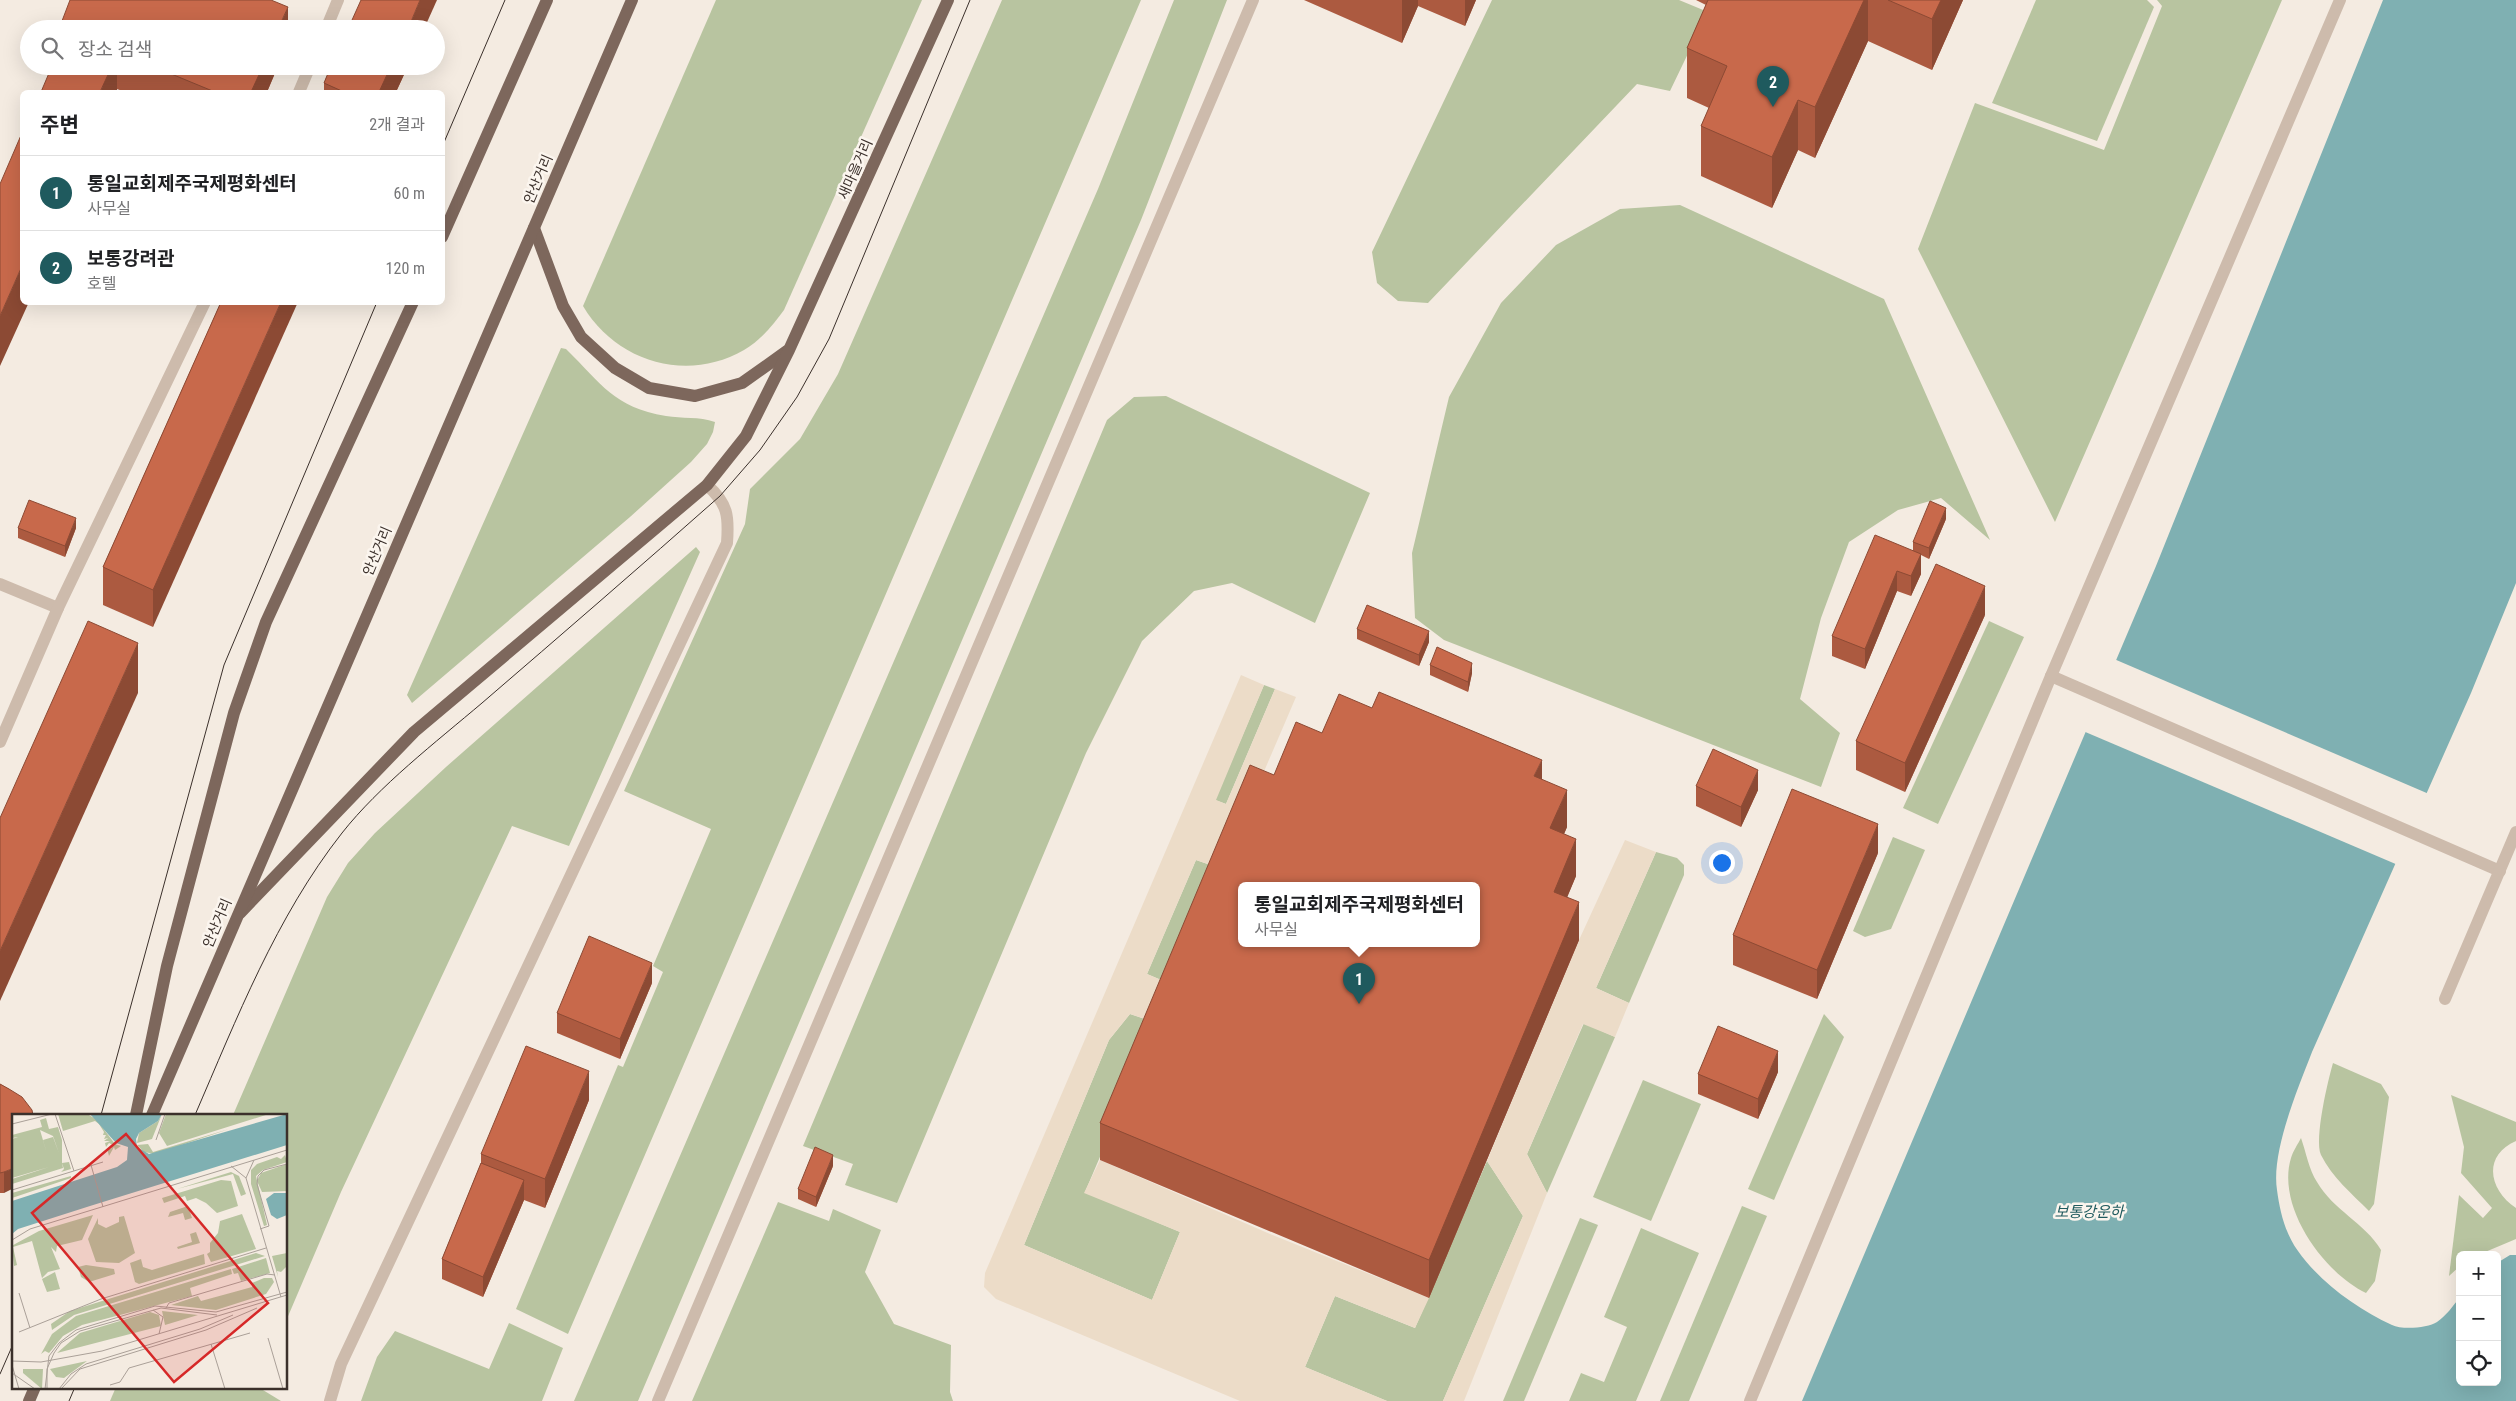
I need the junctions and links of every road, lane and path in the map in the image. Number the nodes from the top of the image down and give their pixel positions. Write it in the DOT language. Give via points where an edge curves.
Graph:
graph roads {
  1 [pos="338,0"];
  2 [pos="547,0"];
  3 [pos="632,0"];
  4 [pos="948,0"];
  5 [pos="1253,0"];
  6 [pos="2340,0"];
  7 [pos="330,20"];
  8 [pos="306,75"];
  9 [pos="300,90"];
  10 [pos="534,228"];
  11 [pos="445,230"];
  12 [pos="205,305"];
  13 [pos="412,305"];
  14 [pos="789,350"];
  15 [pos="707,485"];
  16 [pos="0,584"];
  17 [pos="58,608"];
  18 [pos="2051,676"];
  19 [pos="0,742"];
  20 [pos="2516,832"];
  21 [pos="2500,871"];
  22 [pos="235,918"];
  23 [pos="2445,999"];
  24 [pos="136,1114"];
  25 [pos="152,1114"];
  26 [pos="35,1388"];
  27 [pos="29,1401"];
  28 [pos="330,1401"];
  29 [pos="658,1401"];
  30 [pos="1750,1401"];
  1 -- 7 [label="street"];
  2 -- 11 [label="main road"];
  3 -- 10 [label="main road, 안산거리"];
  4 -- 14 [label="main road, 새마을거리"];
  5 -- 29 [label="street"];
  6 -- 18 [label="street"];
  8 -- 9 [label="street"];
  10 -- 14 [label="main road" via="563,306 581,337 616,368 649,388 695,396 742,383"];
  10 -- 22 [label="main road, 안산거리"];
  12 -- 17 [label="street"];
  13 -- 24 [label="main road" via="266,622 234,713 168,966"];
  14 -- 15 [label="main road, 새마을거리" via="746,436"];
  15 -- 22 [label="main road, 새마을거리" via="414,732"];
  15 -- 28 [label="street" via="720,496 725,508 727,543 341,1364"];
  16 -- 17 [label="street"];
  17 -- 19 [label="street"];
  18 -- 21 [label="street"];
  18 -- 30 [label="street"];
  20 -- 21 [label="street"];
  21 -- 23 [label="street"];
  22 -- 25 [label="main road, 안산거리"];
  26 -- 27 [label="main road"];
}
